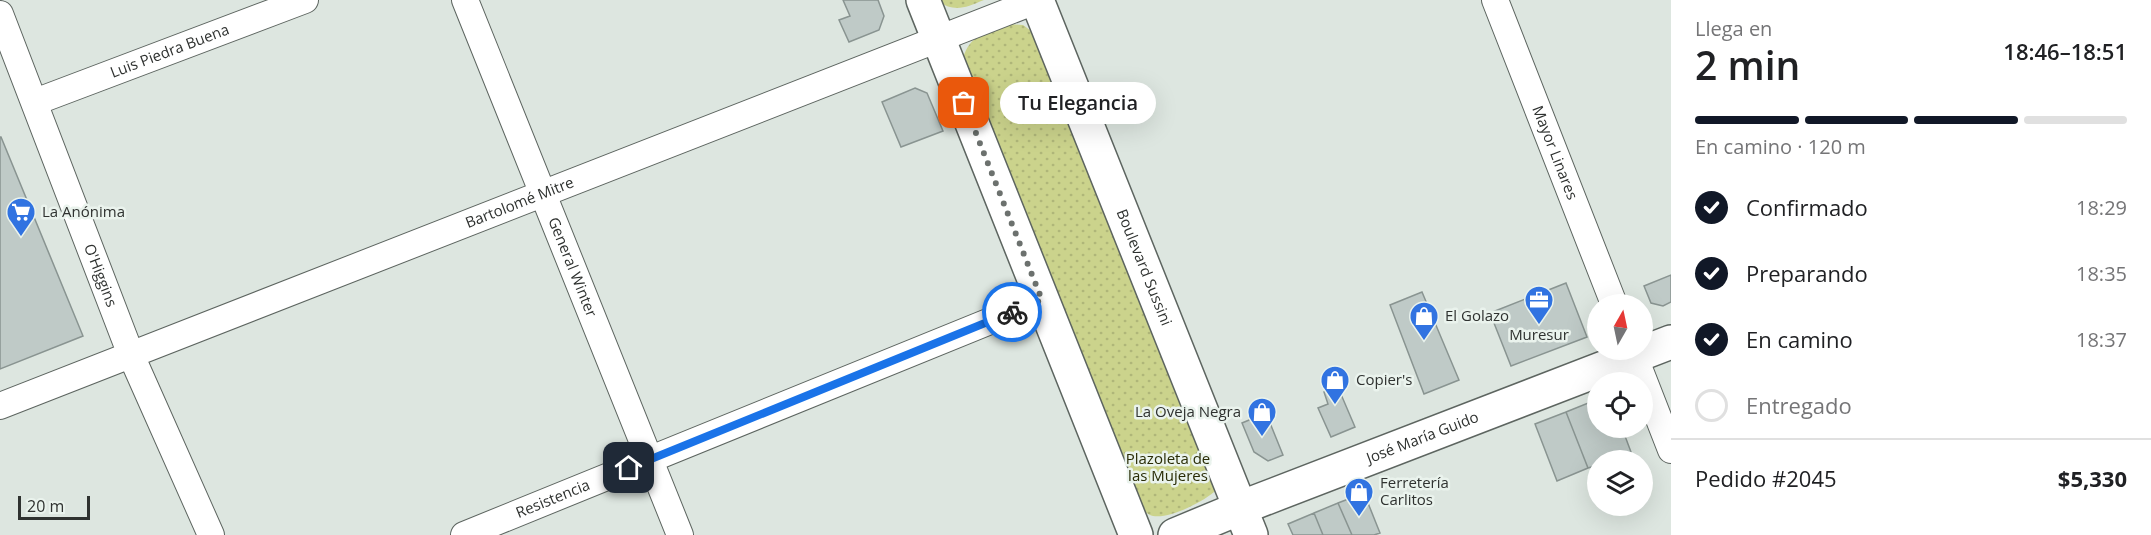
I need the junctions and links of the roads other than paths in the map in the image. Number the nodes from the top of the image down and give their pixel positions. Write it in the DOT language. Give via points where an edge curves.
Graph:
graph roads {
  1 [pos="305,0"];
  2 [pos="465,0"];
  3 [pos="923,0"];
  4 [pos="1038,0"];
  5 [pos="1495,0"];
  6 [pos="0,14"];
  7 [pos="938,38"];
  8 [pos="35,102"];
  9 [pos="542,192"];
  10 [pos="1610,294"];
  11 [pos="1042,300"];
  12 [pos="1671,342"];
  13 [pos="1653,347"];
  14 [pos="131,355"];
  15 [pos="1617,360"];
  16 [pos="1636,360"];
  17 [pos="0,406"];
  18 [pos="1671,450"];
  19 [pos="650,460"];
  20 [pos="1246,522"];
  21 [pos="211,535"];
  22 [pos="464,535"];
  23 [pos="680,535"];
  24 [pos="1136,535"];
  25 [pos="1175,535"];
  1 -- 8 [label="street, Luis Piedra Buena"];
  2 -- 9 [label="street, General Winter"];
  3 -- 7 [label="main road"];
  4 -- 7 [label="street, Bartolomé Mitre"];
  4 -- 20 [label="main road, Boulevard Sussini"];
  5 -- 10 [label="street, Mayor Linares"];
  6 -- 8 [label="street, O'Higgins"];
  7 -- 9 [label="street, Bartolomé Mitre"];
  7 -- 11 [label="main road"];
  8 -- 14 [label="street, O'Higgins"];
  9 -- 14 [label="street, Bartolomé Mitre"];
  9 -- 19 [label="street, General Winter"];
  11 -- 19 [label="street, Resistencia"];
  11 -- 24 [label="main road"];
  12 -- 13 [label="main road, José María Guido"];
  14 -- 17 [label="street, Bartolomé Mitre"];
  14 -- 21 [label="street, O'Higgins"];
  15 -- 20 [label="main road, José María Guido"];
  16 -- 18 [label="street"];
  19 -- 22 [label="street, Resistencia"];
  19 -- 23 [label="street, General Winter"];
  20 -- 25 [label="main road, José María Guido"];
}
